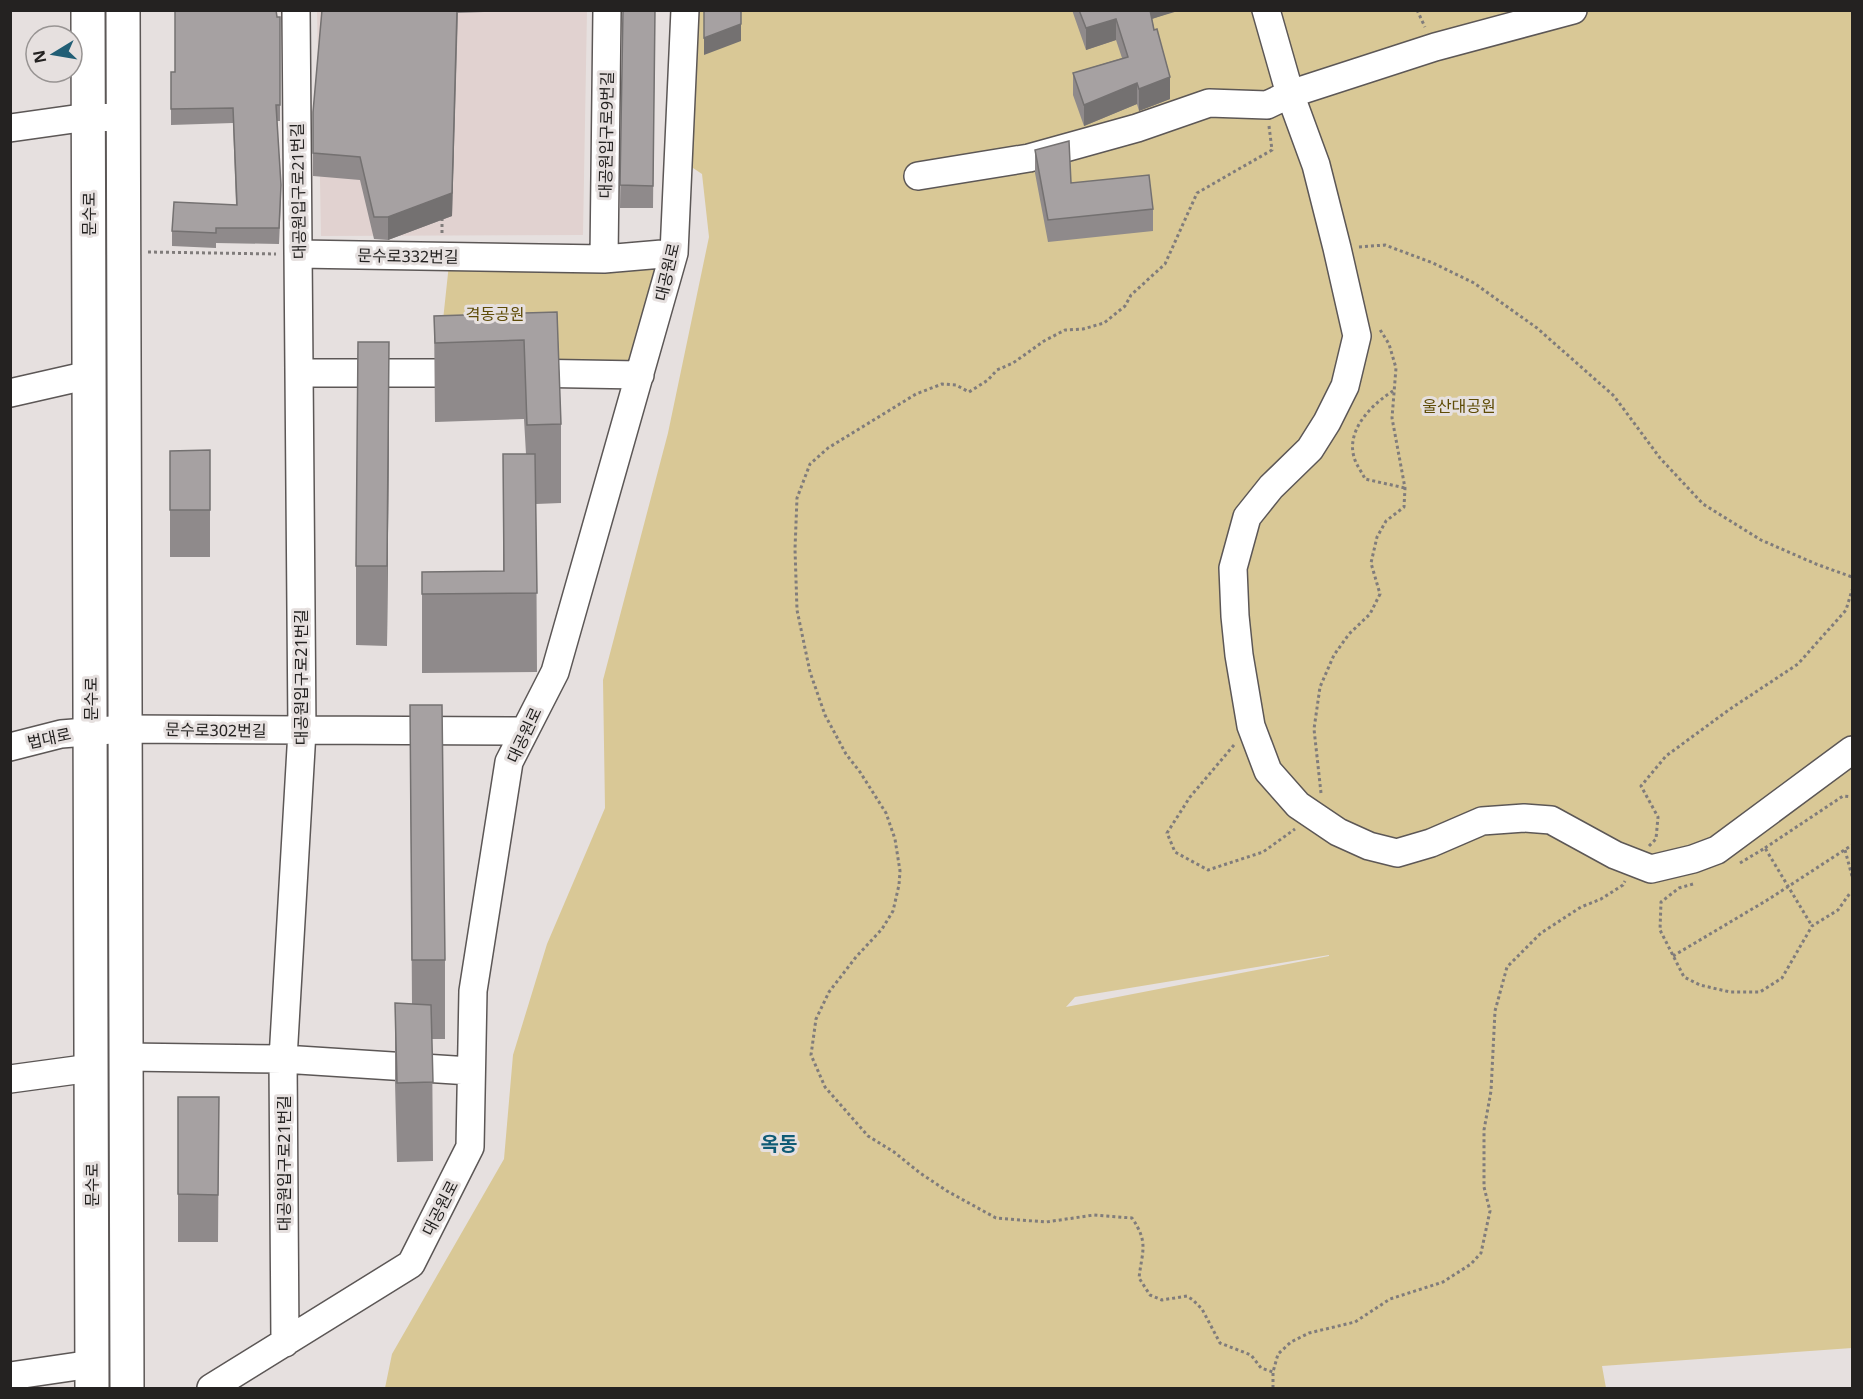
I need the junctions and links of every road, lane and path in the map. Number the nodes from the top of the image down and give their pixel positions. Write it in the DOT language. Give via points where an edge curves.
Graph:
graph roads {
  1 [pos="88,10"];
  2 [pos="123,10"];
  3 [pos="296,10"];
  4 [pos="607,10"];
  5 [pos="685,10"];
  6 [pos="1266,10"];
  7 [pos="1573,10"];
  8 [pos="1279,99"];
  9 [pos="88,117"];
  10 [pos="123,117"];
  11 [pos="10,128"];
  12 [pos="918,176"];
  13 [pos="442,209"];
  14 [pos="1337,248"];
  15 [pos="143,252"];
  16 [pos="674,253"];
  17 [pos="299,254"];
  18 [pos="441,256"];
  19 [pos="604,259"];
  20 [pos="1379,327"];
  21 [pos="300,373"];
  22 [pos="89,375"];
  23 [pos="640,375"];
  24 [pos="1394,391"];
  25 [pos="10,393"];
  26 [pos="1405,488"];
  27 [pos="1852,577"];
  28 [pos="1852,590"];
  29 [pos="1251,726"];
  30 [pos="124,729"];
  31 [pos="91,730"];
  32 [pos="302,731"];
  33 [pos="524,731"];
  34 [pos="10,747"];
  35 [pos="1852,750"];
  36 [pos="1852,797"];
  37 [pos="1318,818"];
  38 [pos="1852,845"];
  39 [pos="1765,848"];
  40 [pos="1845,850"];
  41 [pos="1636,864"];
  42 [pos="1737,864"];
  43 [pos="1852,876"];
  44 [pos="1699,882"];
  45 [pos="1787,887"];
  46 [pos="1850,893"];
  47 [pos="1812,926"];
  48 [pos="1673,956"];
  49 [pos="126,1057"];
  50 [pos="283,1059"];
  51 [pos="92,1068"];
  52 [pos="470,1071"];
  53 [pos="10,1079"];
  54 [pos="285,1343"];
  55 [pos="1273,1372"];
  56 [pos="10,1376"];
  57 [pos="92,1376"];
  58 [pos="127,1389"];
  59 [pos="211,1389"];
  60 [pos="1273,1389"];
  1 -- 9 [label="main road, 문수로"];
  2 -- 10 [label="main road, 문수로"];
  3 -- 17 [label="street, 대공원입구로21번길"];
  4 -- 19 [label="street, 대공원입구로9번길"];
  5 -- 16 [label="street, 대공원로"];
  6 -- 8 [label="street"];
  7 -- 8 [label="street" via="1436,47"];
  8 -- 12 [label="street" via="1209,103 1029,158"];
  8 -- 14 [label="street" via="1316,165"];
  8 -- 55 [label="path" via="1272,150 1197,193 1165,264 1104,323 1065,330 997,370 969,392 956,385 942,384 916,394 828,448 810,464 797,498 795,549 797,610 810,672 825,715 846,754 886,813 900,871 893,911 829,992 816,1019 811,1055 825,1087 868,1136 947,1191 996,1218 1046,1222 1094,1215 1132,1218 1144,1244 1139,1278 1150,1295 1162,1300 1187,1296 1202,1309 1220,1343 1251,1355 1261,1368"];
  9 -- 10 [label="street"];
  9 -- 11 [label="street"];
  9 -- 22 [label="main road, 문수로"];
  10 -- 30 [label="main road, 문수로"];
  13 -- 18 [label="path"];
  14 -- 27 [label="path" via="1385,245 1474,283 1537,328 1614,396 1660,458 1703,504 1761,540"];
  14 -- 29 [label="street" via="1357,336 1345,386 1310,449 1247,517 1233,568 1239,655"];
  15 -- 17 [label="path"];
  16 -- 19 [label="street, 문수로332번길"];
  16 -- 23 [label="street, 대공원로"];
  17 -- 18 [label="street, 문수로332번길"];
  17 -- 21 [label="street, 대공원입구로21번길"];
  18 -- 19 [label="street, 문수로332번길"];
  20 -- 24 [label="path" via="1396,368"];
  21 -- 23 [label="street"];
  21 -- 32 [label="street, 대공원입구로21번길"];
  22 -- 25 [label="street"];
  22 -- 31 [label="main road, 문수로"];
  23 -- 33 [label="street, 대공원로" via="555,672"];
  24 -- 26 [label="path" via="1392,418"];
  24 -- 26 [label="path" via="1369,411 1353,433 1353,457 1365,479"];
  26 -- 37 [label="path" via="1404,507 1386,521 1377,537 1371,563 1380,594 1370,614 1334,654 1320,687 1314,729"];
  28 -- 41 [label="path" via="1846,610 1798,664 1666,756 1641,786 1658,817 1656,839"];
  29 -- 37 [label="street" via="1268,771 1298,805"];
  29 -- 37 [label="path" via="1190,797 1167,833 1175,852 1208,870 1263,852"];
  30 -- 31 [label="street, 법대로"];
  30 -- 32 [label="street, 문수로302번길"];
  30 -- 49 [label="main road, 문수로"];
  31 -- 34 [label="street, 법대로"];
  31 -- 51 [label="main road, 문수로"];
  32 -- 33 [label="street, 문수로302번길"];
  32 -- 50 [label="street, 대공원입구로21번길"];
  33 -- 52 [label="street, 대공원로" via="510,762 476,968"];
  35 -- 41 [label="street" via="1717,850 1651,869"];
  36 -- 39 [label="path" via="1843,796"];
  37 -- 41 [label="street" via="1369,846 1397,853 1482,821 1551,820"];
  38 -- 40 [label="path"];
  39 -- 42 [label="path"];
  39 -- 45 [label="path"];
  40 -- 43 [label="path"];
  40 -- 45 [label="path"];
  41 -- 55 [label="path" via="1623,885 1541,933 1507,967 1495,1011 1491,1090 1484,1130 1484,1187 1490,1210 1481,1252 1471,1264 1443,1282 1390,1299 1355,1322 1291,1342 1278,1354"];
  44 -- 48 [label="path" via="1678,888 1661,902 1659,930"];
  45 -- 47 [label="path"];
  45 -- 48 [label="path"];
  46 -- 47 [label="path" via="1838,910"];
  47 -- 48 [label="path" via="1782,978 1760,992 1730,992 1700,985 1684,978"];
  49 -- 50 [label="street"];
  49 -- 58 [label="main road, 문수로"];
  50 -- 52 [label="street"];
  50 -- 54 [label="street, 대공원입구로21번길"];
  51 -- 53 [label="street"];
  51 -- 57 [label="main road, 문수로"];
  52 -- 54 [label="street, 대공원로" via="470,1147 411,1264"];
  54 -- 59 [label="street, 대공원로"];
  55 -- 60 [label="path"];
  56 -- 57 [label="street"];
}
